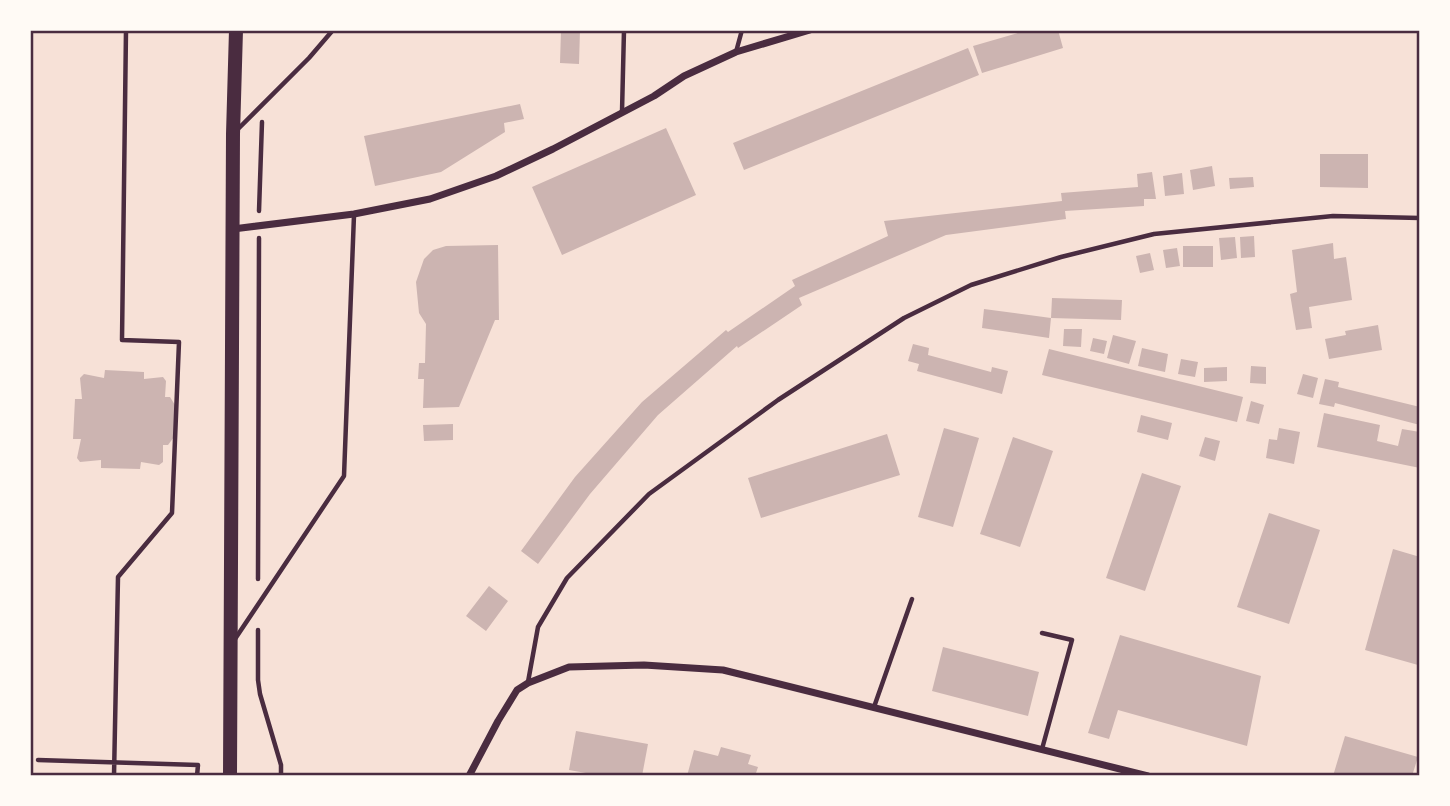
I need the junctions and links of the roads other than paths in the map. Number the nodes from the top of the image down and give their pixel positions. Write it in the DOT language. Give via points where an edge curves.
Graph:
graph roads {
  1 [pos="236,30"];
  2 [pos="332,30"];
  3 [pos="624,30"];
  4 [pos="742,30"];
  5 [pos="810,30"];
  6 [pos="736,52"];
  7 [pos="622,112"];
  8 [pos="233,134"];
  9 [pos="354,214"];
  10 [pos="1420,218"];
  11 [pos="233,229"];
  12 [pos="912,599"];
  13 [pos="1042,633"];
  14 [pos="232,643"];
  15 [pos="528,683"];
  16 [pos="874,708"];
  17 [pos="1042,749"];
  18 [pos="230,776"];
  19 [pos="469,776"];
  20 [pos="1148,776"];
  1 -- 8 [label="main road"];
  2 -- 8 [label="lane"];
  3 -- 7 [label="lane"];
  4 -- 6 [label="lane"];
  5 -- 6 [label="street"];
  6 -- 7 [label="street"];
  7 -- 9 [label="street" via="496,176 430,199"];
  8 -- 11 [label="main road"];
  9 -- 11 [label="street"];
  9 -- 14 [label="lane" via="344,476"];
  10 -- 15 [label="lane" via="1333,216 1154,234 971,285 904,318 778,400 649,494 567,578 538,627"];
  11 -- 14 [label="main road"];
  12 -- 16 [label="lane"];
  13 -- 17 [label="lane" via="1072,640"];
  14 -- 18 [label="main road"];
  15 -- 16 [label="street" via="569,667 723,670"];
  15 -- 19 [label="street" via="517,690"];
  16 -- 17 [label="street"];
  17 -- 20 [label="street"];
}
